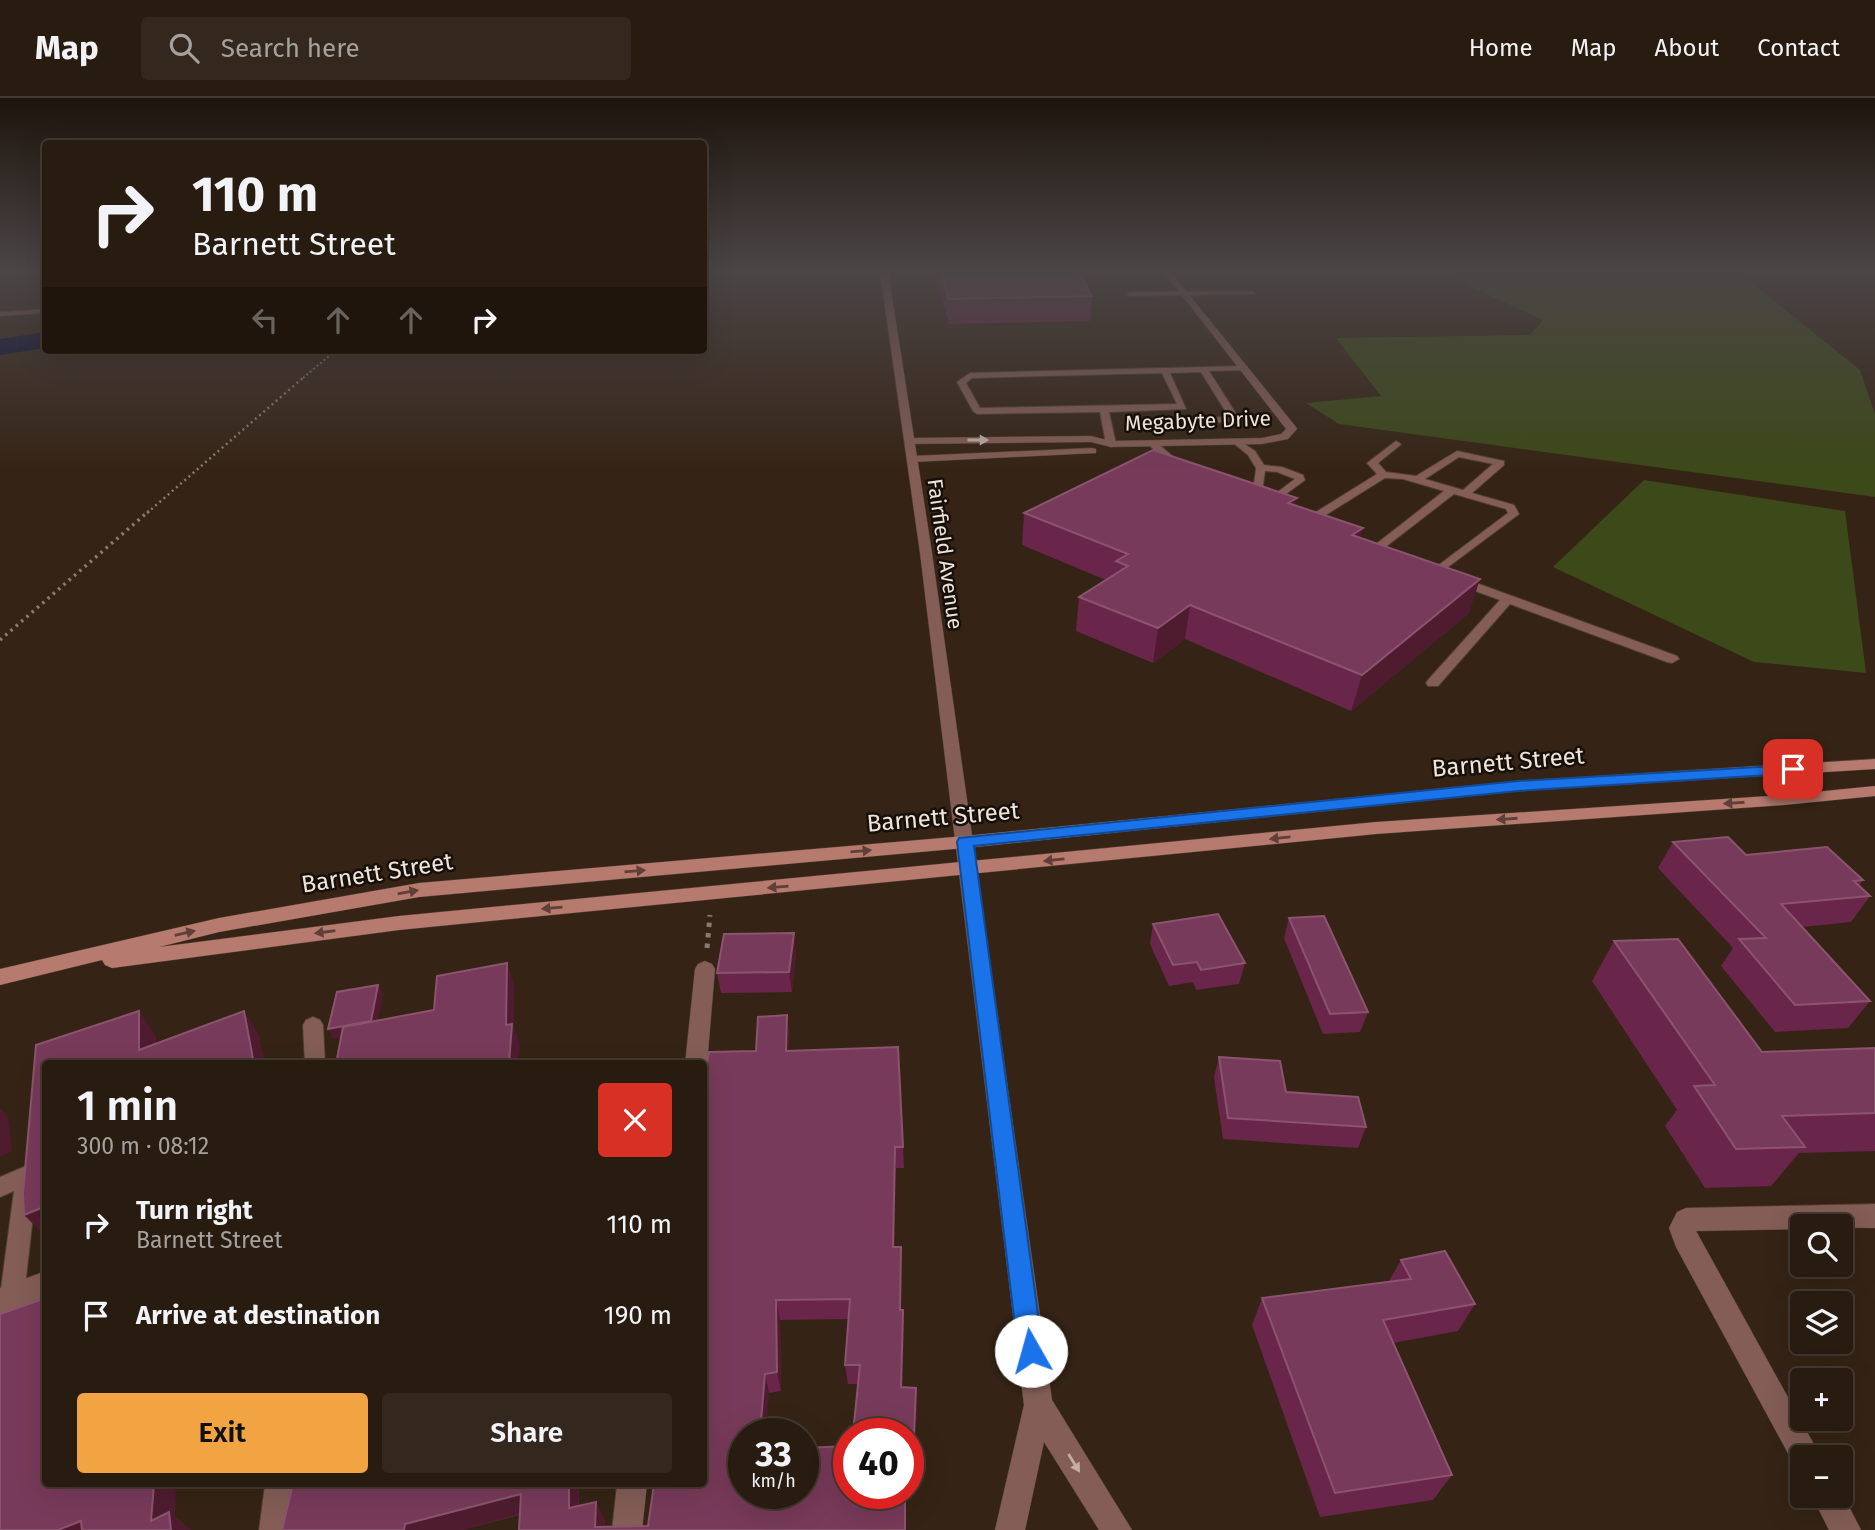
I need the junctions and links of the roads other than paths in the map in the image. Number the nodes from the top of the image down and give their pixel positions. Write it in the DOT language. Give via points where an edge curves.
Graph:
graph roads {
  1 [pos="894,338"];
  2 [pos="1220,338"];
  3 [pos="1244,368"];
  4 [pos="1165,370"];
  5 [pos="1203,370"];
  6 [pos="1103,409"];
  7 [pos="1143,422"];
  8 [pos="910,441"];
  9 [pos="1237,442"];
  10 [pos="1152,443"];
  11 [pos="1111,444"];
  12 [pos="1396,444"];
  13 [pos="913,459"];
  14 [pos="1261,468"];
  15 [pos="1383,475"];
  16 [pos="1194,480"];
  17 [pos="1417,480"];
  18 [pos="1452,490"];
  19 [pos="1464,494"];
  20 [pos="1305,524"];
  21 [pos="1375,550"];
  22 [pos="1508,598"];
  23 [pos="1672,659"];
  24 [pos="1433,683"];
  25 [pos="1875,764"];
  26 [pos="1875,791"];
  27 [pos="965,842"];
  28 [pos="968,869"];
  29 [pos="23,970"];
  30 [pos="705,970"];
  31 [pos="0,977"];
  32 [pos="313,1025"];
  33 [pos="315,1060"];
  34 [pos="695,1060"];
  35 [pos="30,1150"];
  36 [pos="26,1176"];
  37 [pos="0,1187"];
  38 [pos="1875,1216"];
  39 [pos="42,1285"];
  40 [pos="6,1298"];
  41 [pos="1038,1405"];
  42 [pos="1799,1445"];
  43 [pos="280,1487"];
  44 [pos="632,1487"];
  45 [pos="1834,1508"];
  46 [pos="274,1530"];
  47 [pos="627,1530"];
  48 [pos="1010,1530"];
  49 [pos="1116,1530"];
  50 [pos="1846,1530"];
  1 -- 8 [label="street, Fairfield Avenue"];
  2 -- 3 [label="street, Megabyte Drive"];
  3 -- 5 [label="lane"];
  3 -- 9 [label="street, Megabyte Drive" via="1292,429 1276,440"];
  4 -- 5 [label="lane"];
  4 -- 6 [label="lane" via="1183,407"];
  4 -- 6 [label="lane" via="971,376 961,382 977,411"];
  5 -- 7 [label="lane" via="1235,420"];
  6 -- 11 [label="lane"];
  8 -- 11 [label="street, Megabyte Drive, one-way" via="1091,439"];
  8 -- 13 [label="street, Fairfield Avenue"];
  9 -- 10 [label="street, Megabyte Drive"];
  9 -- 14 [label="lane" via="1252,453"];
  10 -- 11 [label="street, Megabyte Drive"];
  10 -- 16 [label="lane"];
  11 -- 13 [label="street, Megabyte Drive" via="1095,451"];
  12 -- 15 [label="lane" via="1373,463"];
  13 -- 27 [label="street, Fairfield Avenue"];
  14 -- 14 [label="lane" via="1292,473 1300,480 1258,507"];
  15 -- 17 [label="lane"];
  15 -- 20 [label="lane"];
  17 -- 18 [label="lane"];
  17 -- 19 [label="lane" via="1457,454 1501,463"];
  18 -- 19 [label="lane"];
  18 -- 21 [label="lane"];
  19 -- 22 [label="lane" via="1510,507 1514,514 1430,570"];
  22 -- 23 [label="lane"];
  22 -- 24 [label="lane"];
  25 -- 27 [label="main road, Barnett Street" via="1518,786"];
  26 -- 28 [label="main road, Barnett Street, one-way" via="1377,828"];
  27 -- 28 [label="street, Fairfield Avenue"];
  29 -- 27 [label="main road, Barnett Street, one-way" via="219,925 419,890"];
  28 -- 29 [label="main road, Barnett Street, one-way" via="399,923"];
  28 -- 41 [label="street, Fairfield Avenue"];
  29 -- 31 [label="main road, Barnett Street"];
  30 -- 34 [label="street"];
  32 -- 33 [label="lane"];
  35 -- 36 [label="lane"];
  36 -- 37 [label="lane"];
  36 -- 40 [label="lane"];
  38 -- 42 [label="street" via="1686,1220 1682,1228"];
  39 -- 40 [label="street"];
  41 -- 48 [label="street"];
  41 -- 49 [label="street, one-way"];
  43 -- 46 [label="street"];
  44 -- 47 [label="street"];
  45 -- 50 [label="street"];
}
